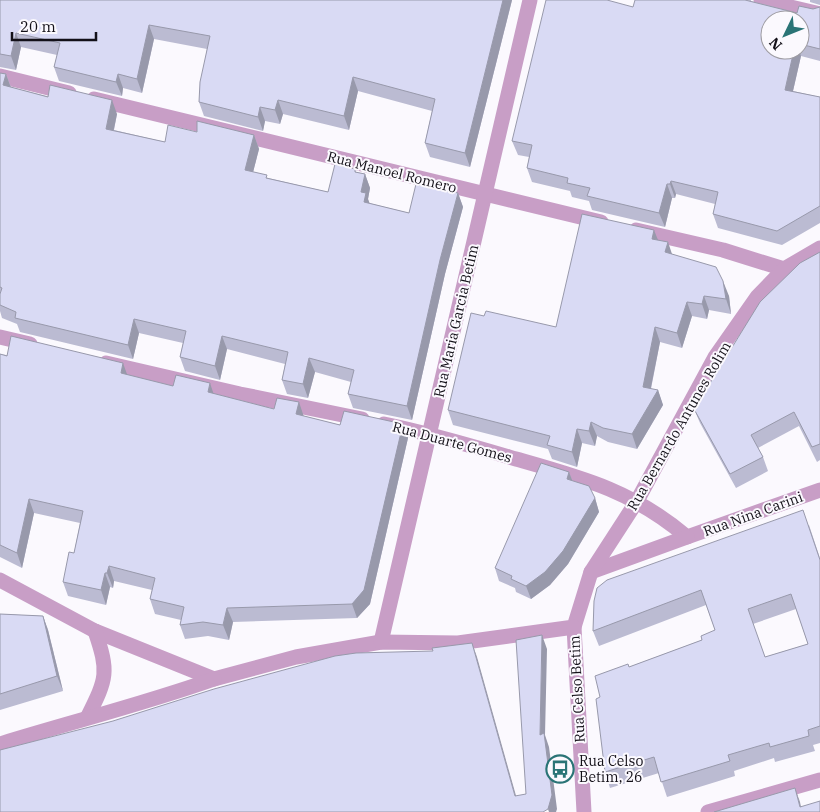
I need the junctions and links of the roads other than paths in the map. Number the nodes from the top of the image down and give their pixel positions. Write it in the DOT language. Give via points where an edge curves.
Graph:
graph roads {
  1 [pos="530,0"];
  2 [pos="761,0"];
  3 [pos="820,14"];
  4 [pos="0,76"];
  5 [pos="486,195"];
  6 [pos="820,248"];
  7 [pos="784,269"];
  8 [pos="0,337"];
  9 [pos="48,349"];
  10 [pos="96,360"];
  11 [pos="430,433"];
  12 [pos="820,490"];
  13 [pos="637,501"];
  14 [pos="687,537"];
  15 [pos="591,572"];
  16 [pos="0,580"];
  17 [pos="574,626"];
  18 [pos="94,631"];
  19 [pos="381,642"];
  20 [pos="214,679"];
  21 [pos="88,716"];
  22 [pos="0,744"];
  23 [pos="820,780"];
  24 [pos="584,812"];
  25 [pos="708,812"];
  1 -- 5 [label="street, Rua Maria Garcia Betim"];
  2 -- 3 [label="street"];
  4 -- 5 [label="street, Rua Manoel Romero"];
  5 -- 7 [label="street, Rua Manoel Romero" via="723,250"];
  5 -- 11 [label="street, Rua Maria Garcia Betim"];
  6 -- 7 [label="street, Rua Bernardo Antunes Rolim"];
  7 -- 13 [label="street, Rua Bernardo Antunes Rolim" via="757,297 715,358"];
  8 -- 9 [label="street"];
  10 -- 11 [label="street, Rua Duarte Gomes"];
  11 -- 13 [label="street, Rua Duarte Gomes" via="590,480"];
  11 -- 19 [label="street, Rua Maria Garcia Betim"];
  12 -- 14 [label="street, Rua Nina Carini"];
  13 -- 14 [label="street, Rua Nina Carini"];
  13 -- 15 [label="street, Rua Bernardo Antunes Rolim"];
  14 -- 15 [label="street"];
  15 -- 17 [label="street, Rua Bernardo Antunes Rolim"];
  16 -- 18 [label="street"];
  17 -- 19 [label="street" via="458,643"];
  17 -- 24 [label="street, Rua Celso Betim"];
  18 -- 20 [label="street"];
  18 -- 21 [label="street" via="102,652 104,685"];
  19 -- 20 [label="street" via="296,657"];
  20 -- 21 [label="street" via="164,697"];
  21 -- 22 [label="street"];
  23 -- 25 [label="street"];
}
